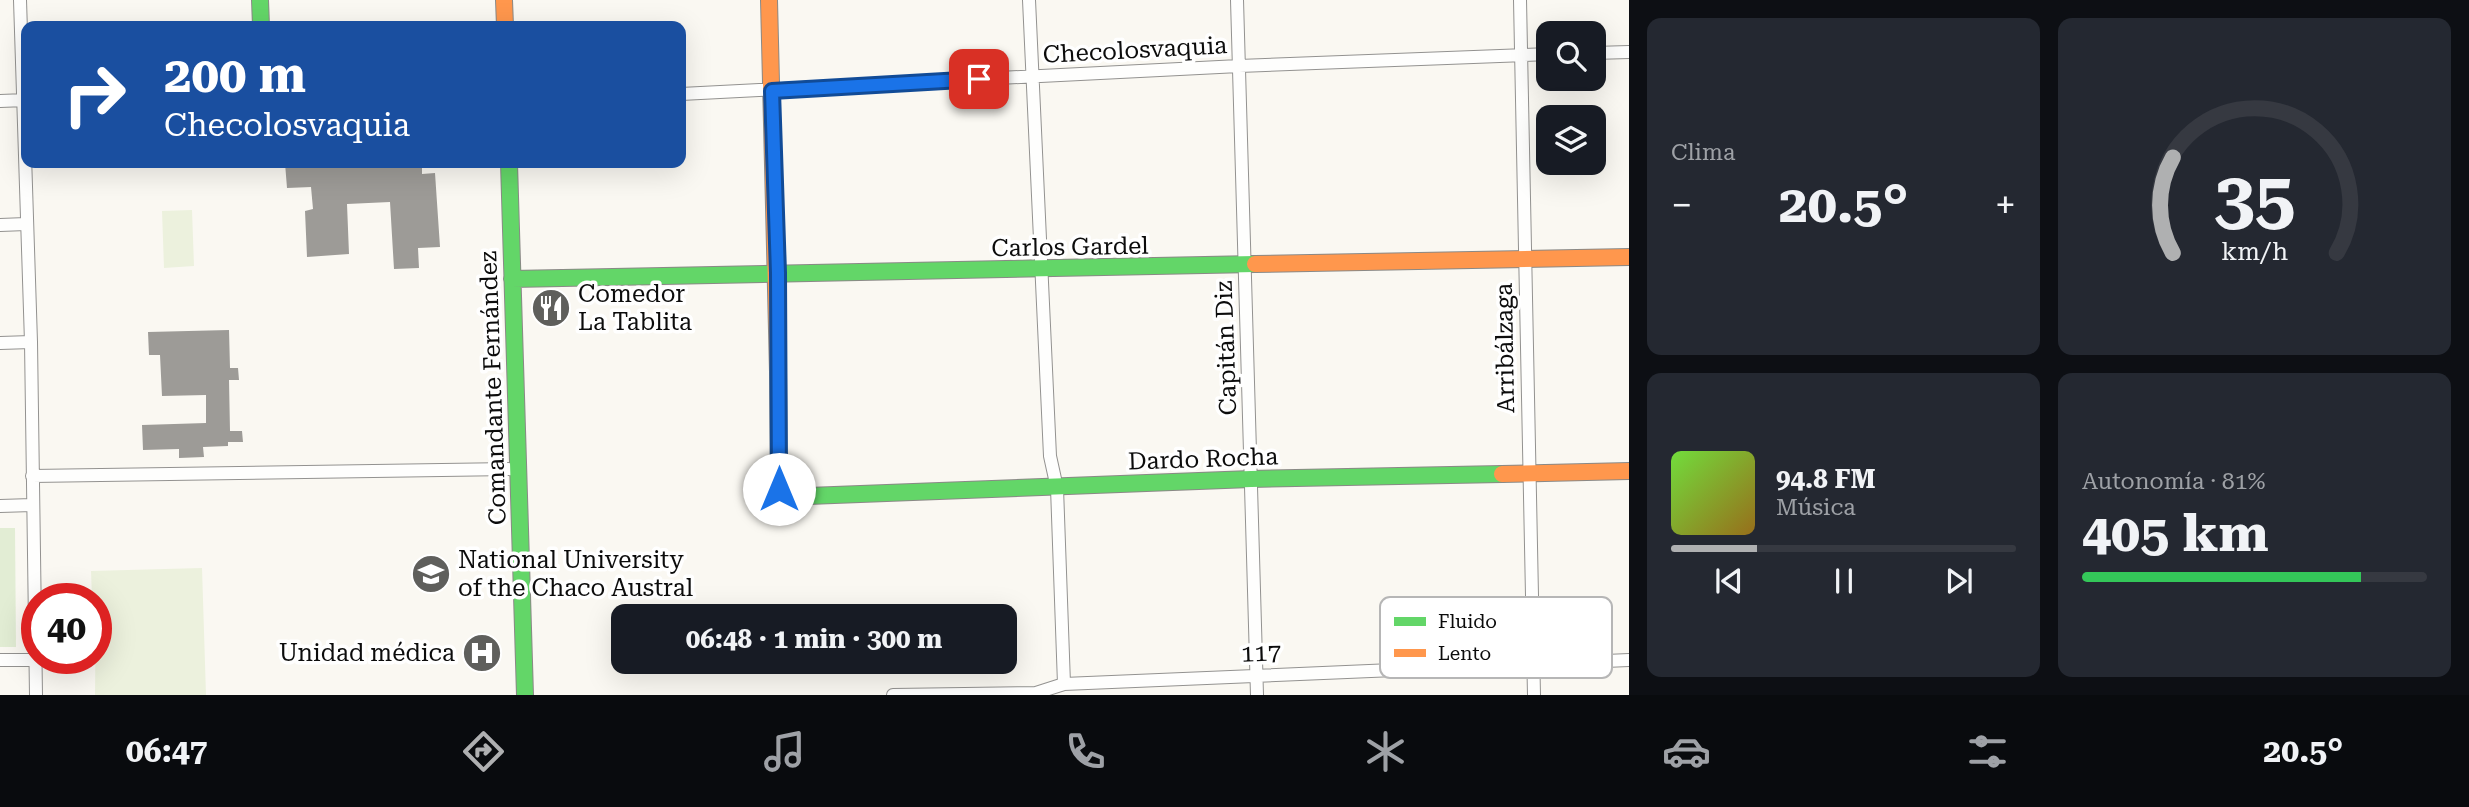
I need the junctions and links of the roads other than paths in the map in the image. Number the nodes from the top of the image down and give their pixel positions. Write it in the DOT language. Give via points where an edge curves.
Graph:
graph roads {
  1 [pos="20,0"];
  2 [pos="260,0"];
  3 [pos="504,0"];
  4 [pos="769,0"];
  5 [pos="1029,0"];
  6 [pos="1237,0"];
  7 [pos="1520,0"];
  8 [pos="261,21"];
  9 [pos="505,21"];
  10 [pos="21,25"];
  11 [pos="1629,52"];
  12 [pos="1606,53"];
  13 [pos="1536,54"];
  14 [pos="1521,55"];
  15 [pos="1239,66"];
  16 [pos="1031,76"];
  17 [pos="772,91"];
  18 [pos="686,94"];
  19 [pos="0,101"];
  20 [pos="21,101"];
  21 [pos="25,168"];
  22 [pos="509,168"];
  23 [pos="26,223"];
  24 [pos="0,225"];
  25 [pos="1629,257"];
  26 [pos="1525,260"];
  27 [pos="1245,266"];
  28 [pos="1041,271"];
  29 [pos="778,273"];
  30 [pos="512,279"];
  31 [pos="31,342"];
  32 [pos="0,343"];
  33 [pos="518,469"];
  34 [pos="1629,471"];
  35 [pos="1528,475"];
  36 [pos="32,476"];
  37 [pos="1251,479"];
  38 [pos="1057,488"];
  39 [pos="33,505"];
  40 [pos="0,506"];
  41 [pos="34,583"];
  42 [pos="1531,597"];
  43 [pos="0,660"];
  44 [pos="21,660"];
  45 [pos="1380,670"];
  46 [pos="35,674"];
  47 [pos="1256,674"];
  48 [pos="1064,684"];
  49 [pos="1046,692"];
  50 [pos="36,695"];
  51 [pos="525,695"];
  52 [pos="895,695"];
  53 [pos="1257,695"];
  1 -- 10 [label="street"];
  2 -- 8 [label="street"];
  3 -- 9 [label="street"];
  4 -- 17 [label="street"];
  5 -- 16 [label="street"];
  6 -- 15 [label="street, Capitán Diz"];
  7 -- 14 [label="street, Arribálzaga"];
  11 -- 12 [label="street"];
  13 -- 14 [label="street, Checolosvaquia"];
  14 -- 15 [label="street, Checolosvaquia"];
  14 -- 26 [label="street, Arribálzaga"];
  15 -- 16 [label="street, Checolosvaquia"];
  15 -- 27 [label="street, Capitán Diz"];
  16 -- 17 [label="street, Checolosvaquia"];
  16 -- 28 [label="street"];
  17 -- 18 [label="street, Checolosvaquia"];
  17 -- 29 [label="street"];
  19 -- 20 [label="street"];
  21 -- 23 [label="street"];
  22 -- 30 [label="street, Comandante Fernández"];
  23 -- 24 [label="street"];
  23 -- 31 [label="street"];
  25 -- 26 [label="street, Carlos Gardel"];
  26 -- 27 [label="street, Carlos Gardel"];
  26 -- 35 [label="street, Arribálzaga"];
  27 -- 28 [label="street, Carlos Gardel"];
  27 -- 37 [label="street, Capitán Diz"];
  28 -- 29 [label="street, Carlos Gardel"];
  28 -- 38 [label="street" via="1050,456"];
  29 -- 30 [label="street, Carlos Gardel"];
  29 -- 38 [label="street, Dardo Rocha" via="779,489 808,496"];
  30 -- 33 [label="street, Comandante Fernández"];
  31 -- 32 [label="street"];
  31 -- 36 [label="street"];
  33 -- 36 [label="street"];
  33 -- 51 [label="street, Comandante Fernández"];
  34 -- 35 [label="street, Dardo Rocha"];
  35 -- 37 [label="street, Dardo Rocha"];
  35 -- 42 [label="street, Arribálzaga"];
  36 -- 39 [label="street"];
  37 -- 38 [label="street, Dardo Rocha"];
  37 -- 47 [label="street, Capitán Diz"];
  38 -- 48 [label="street"];
  39 -- 40 [label="street"];
  39 -- 41 [label="street"];
  43 -- 44 [label="street"];
  45 -- 47 [label="street, 117"];
  46 -- 50 [label="street"];
  47 -- 48 [label="street, 117"];
  47 -- 53 [label="street, Capitán Diz"];
  48 -- 49 [label="street, 117"];
  49 -- 52 [label="street, 117"];
}
